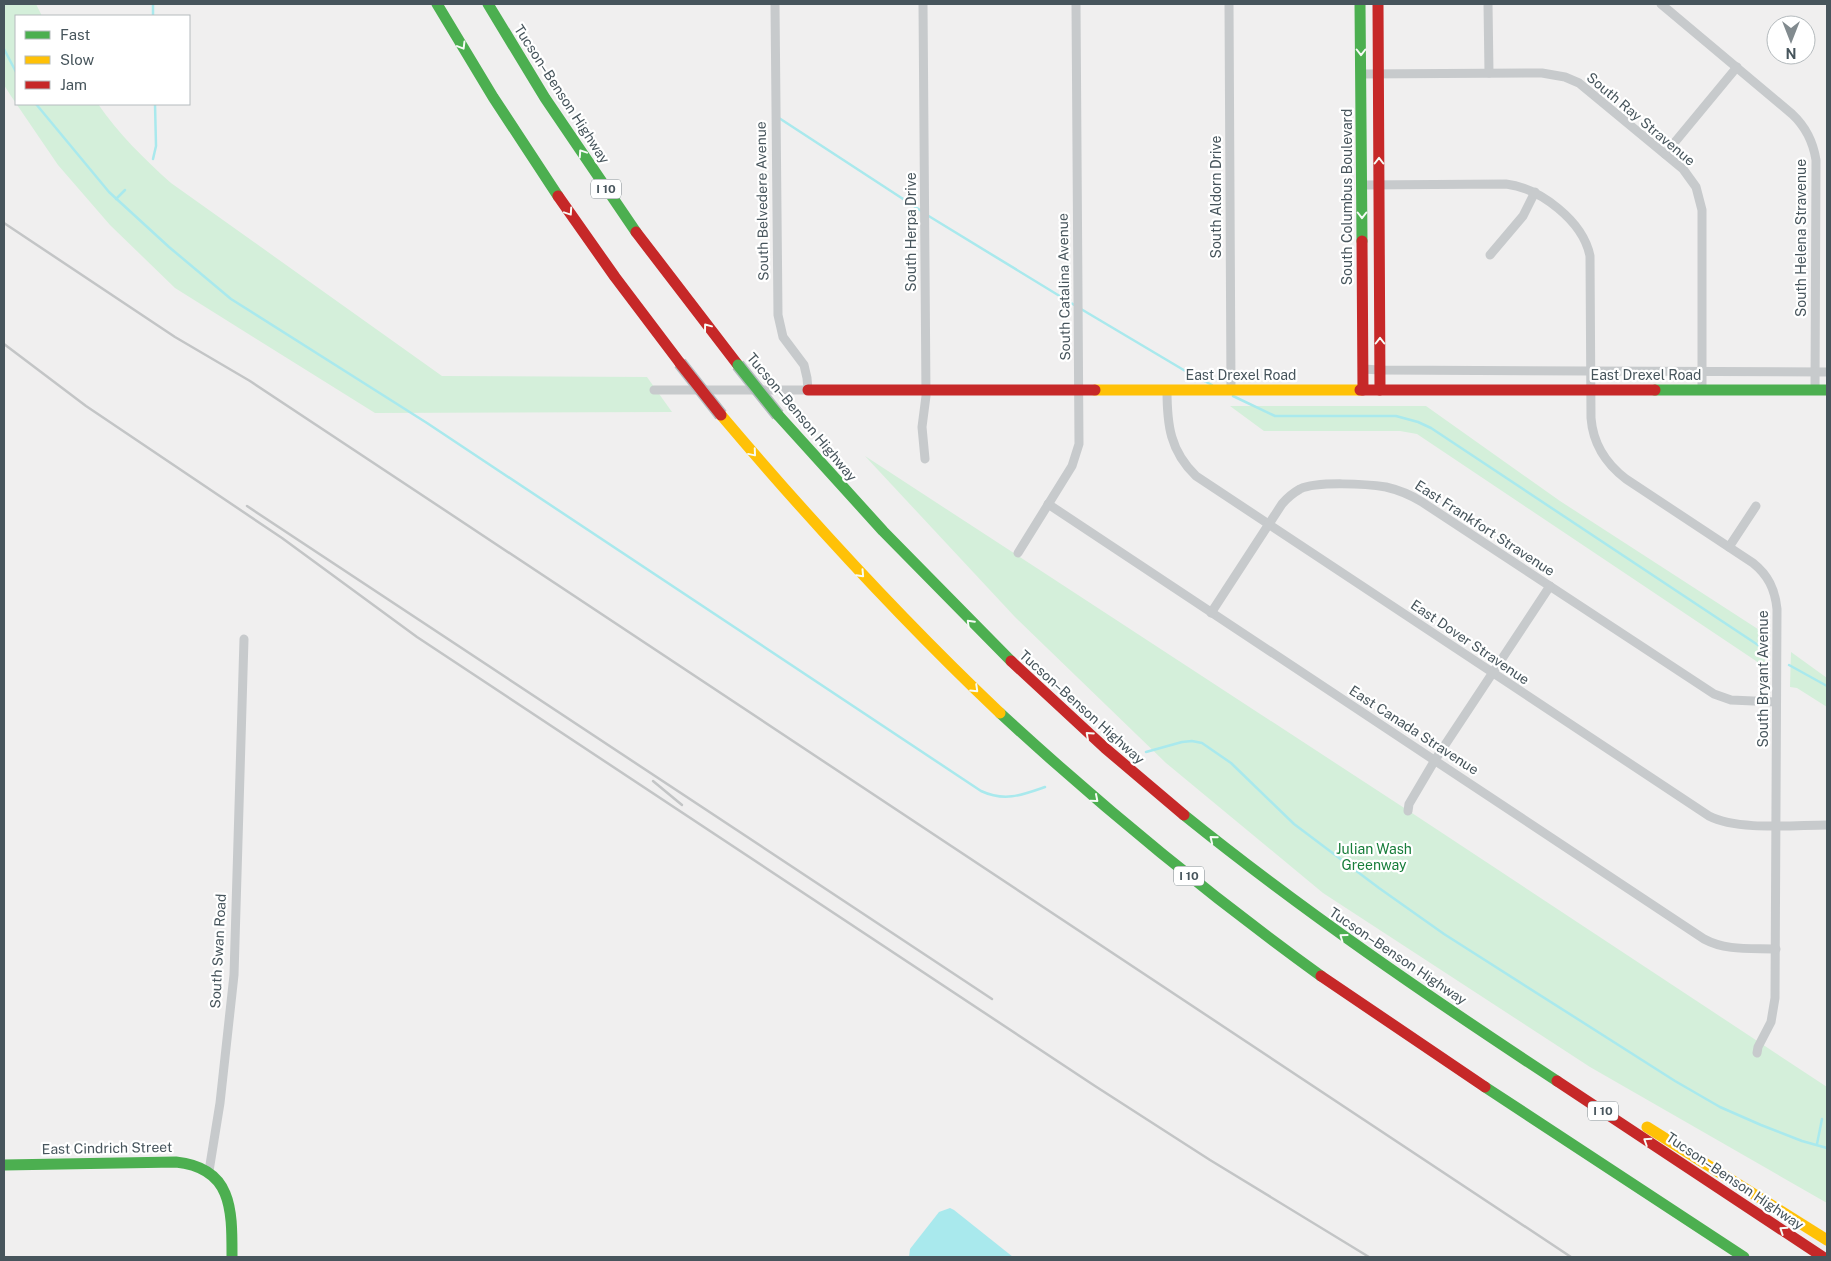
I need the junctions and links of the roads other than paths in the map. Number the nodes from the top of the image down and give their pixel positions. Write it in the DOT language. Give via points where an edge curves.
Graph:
graph roads {
  1 [pos="437,4"];
  2 [pos="488,4"];
  3 [pos="775,4"];
  4 [pos="923,4"];
  5 [pos="1076,4"];
  6 [pos="1229,4"];
  7 [pos="1360,4"];
  8 [pos="1378,4"];
  9 [pos="1488,4"];
  10 [pos="1662,4"];
  11 [pos="1737,67"];
  12 [pos="1361,74"];
  13 [pos="1379,74"];
  14 [pos="1489,74"];
  15 [pos="1665,154"];
  16 [pos="1362,184"];
  17 [pos="1379,184"];
  18 [pos="1535,192"];
  19 [pos="1490,255"];
  20 [pos="1363,369"];
  21 [pos="1380,370"];
  22 [pos="1591,371"];
  23 [pos="1702,371"];
  24 [pos="1815,372"];
  25 [pos="1827,372"];
  26 [pos="654,390"];
  27 [pos="808,390"];
  28 [pos="926,390"];
  29 [pos="1079,390"];
  30 [pos="1168,390"];
  31 [pos="1231,390"];
  32 [pos="1363,390"];
  33 [pos="1380,390"];
  34 [pos="1591,390"];
  35 [pos="1702,390"];
  36 [pos="1815,390"];
  37 [pos="1827,390"];
  38 [pos="925,459"];
  39 [pos="1048,504"];
  40 [pos="1756,506"];
  41 [pos="1268,525"];
  42 [pos="1729,548"];
  43 [pos="1018,553"];
  44 [pos="1550,586"];
  45 [pos="1211,613"];
  46 [pos="244,638"];
  47 [pos="1493,674"];
  48 [pos="1776,702"];
  49 [pos="1435,760"];
  50 [pos="1408,811"];
  51 [pos="1776,825"];
  52 [pos="1827,825"];
  53 [pos="1776,949"];
  54 [pos="1383,965"];
  55 [pos="1757,1053"];
  56 [pos="4,1165"];
  57 [pos="209,1172"];
  58 [pos="1827,1240"];
  59 [pos="232,1257"];
  60 [pos="1743,1257"];
  61 [pos="1823,1257"];
  1 -- 60 [label="main road, I 10, one-way, bridge" via="566,209 680,363 838,549 941,656 1067,773 1154,848 1256,928 1376,1014"];
  54 -- 2 [label="main road, Tucson–Benson Highway / I 10, one-way, bridge" via="1226,849 1090,736 904,556 778,415 693,308 613,199"];
  3 -- 27 [label="street, South Belvedere Avenue" via="778,315 783,337 804,365"];
  4 -- 28 [label="street, South Herpa Drive"];
  5 -- 29 [label="street, South Catalina Avenue"];
  6 -- 31 [label="street, South Aldorn Drive"];
  7 -- 12 [label="main road, South Columbus Boulevard, one-way"];
  8 -- 13 [label="main road"];
  9 -- 14 [label="street"];
  10 -- 11 [label="street, South Helena Stravenue"];
  11 -- 15 [label="street"];
  11 -- 24 [label="street, South Helena Stravenue" via="1798,120 1809,134 1814,151"];
  12 -- 13 [label="street, South Ray Stravenue"];
  12 -- 16 [label="main road, South Columbus Boulevard"];
  13 -- 14 [label="street, South Ray Stravenue"];
  17 -- 13 [label="main road, one-way"];
  14 -- 15 [label="street, South Ray Stravenue" via="1546,73 1573,80"];
  15 -- 23 [label="street, South Ray Stravenue" via="1688,175 1702,202"];
  16 -- 17 [label="street, South Bryant Avenue"];
  16 -- 20 [label="main road, South Columbus Boulevard, one-way"];
  17 -- 18 [label="street, South Bryant Avenue" via="1506,184"];
  21 -- 17 [label="main road, one-way"];
  18 -- 19 [label="street" via="1523,216"];
  18 -- 22 [label="street, South Bryant Avenue" via="1576,225 1589,247"];
  20 -- 21 [label="street, East Drexel Road"];
  20 -- 32 [label="main road, South Columbus Boulevard"];
  21 -- 22 [label="street, East Drexel Road"];
  21 -- 33 [label="main road"];
  22 -- 23 [label="street, East Drexel Road"];
  22 -- 34 [label="street, South Bryant Avenue"];
  23 -- 24 [label="street, East Drexel Road"];
  23 -- 35 [label="street, South Ray Stravenue"];
  24 -- 25 [label="street, East Drexel Road"];
  24 -- 36 [label="street, South Helena Stravenue"];
  26 -- 27 [label="street, East Drexel Road"];
  27 -- 28 [label="main road, East Drexel Road"];
  28 -- 29 [label="main road, East Drexel Road"];
  28 -- 38 [label="street, South Herpa Drive" via="922,427"];
  29 -- 30 [label="main road, East Drexel Road"];
  29 -- 39 [label="street, South Catalina Avenue" via="1078,452"];
  30 -- 31 [label="main road, East Drexel Road"];
  30 -- 41 [label="street, East Dover Stravenue" via="1170,431 1182,460 1196,476"];
  31 -- 32 [label="main road, East Drexel Road"];
  32 -- 33 [label="main road, East Drexel Road"];
  33 -- 34 [label="main road, East Drexel Road"];
  34 -- 35 [label="main road, East Drexel Road"];
  34 -- 42 [label="street, South Bryant Avenue" via="1594,436 1608,463 1626,479"];
  35 -- 36 [label="main road, East Drexel Road"];
  36 -- 37 [label="main road, East Drexel Road"];
  39 -- 43 [label="street, South Catalina Avenue"];
  39 -- 45 [label="street, East Canada Stravenue"];
  40 -- 42 [label="street"];
  41 -- 44 [label="street, East Frankfort Stravenue" via="1284,501 1304,488 1326,485 1386,487 1422,502"];
  41 -- 45 [label="street, East Frankfort Stravenue"];
  41 -- 47 [label="street, East Dover Stravenue"];
  42 -- 48 [label="street, South Bryant Avenue" via="1759,568 1774,591 1777,609"];
  44 -- 47 [label="street"];
  44 -- 48 [label="street, East Frankfort Stravenue" via="1714,694 1731,700"];
  45 -- 49 [label="street, East Canada Stravenue"];
  46 -- 57 [label="street, South Swan Road" via="234,975"];
  47 -- 49 [label="street"];
  47 -- 51 [label="street, East Dover Stravenue" via="1709,816 1731,824"];
  48 -- 51 [label="street, South Bryant Avenue"];
  49 -- 50 [label="street" via="1408,804"];
  49 -- 53 [label="street, East Canada Stravenue" via="1712,943 1728,948"];
  51 -- 52 [label="street, East Dover Stravenue"];
  51 -- 53 [label="street, South Bryant Avenue"];
  53 -- 55 [label="street, South Bryant Avenue" via="1774,1008"];
  54 -- 58 [label="main road"];
  61 -- 54 [label="main road, Tucson–Benson Highway / I 10, one-way"];
  56 -- 57 [label="main road, East Cindrich Street" via="176,1162 198,1166"];
  57 -- 59 [label="main road" via="220,1184 230,1210"];
}
